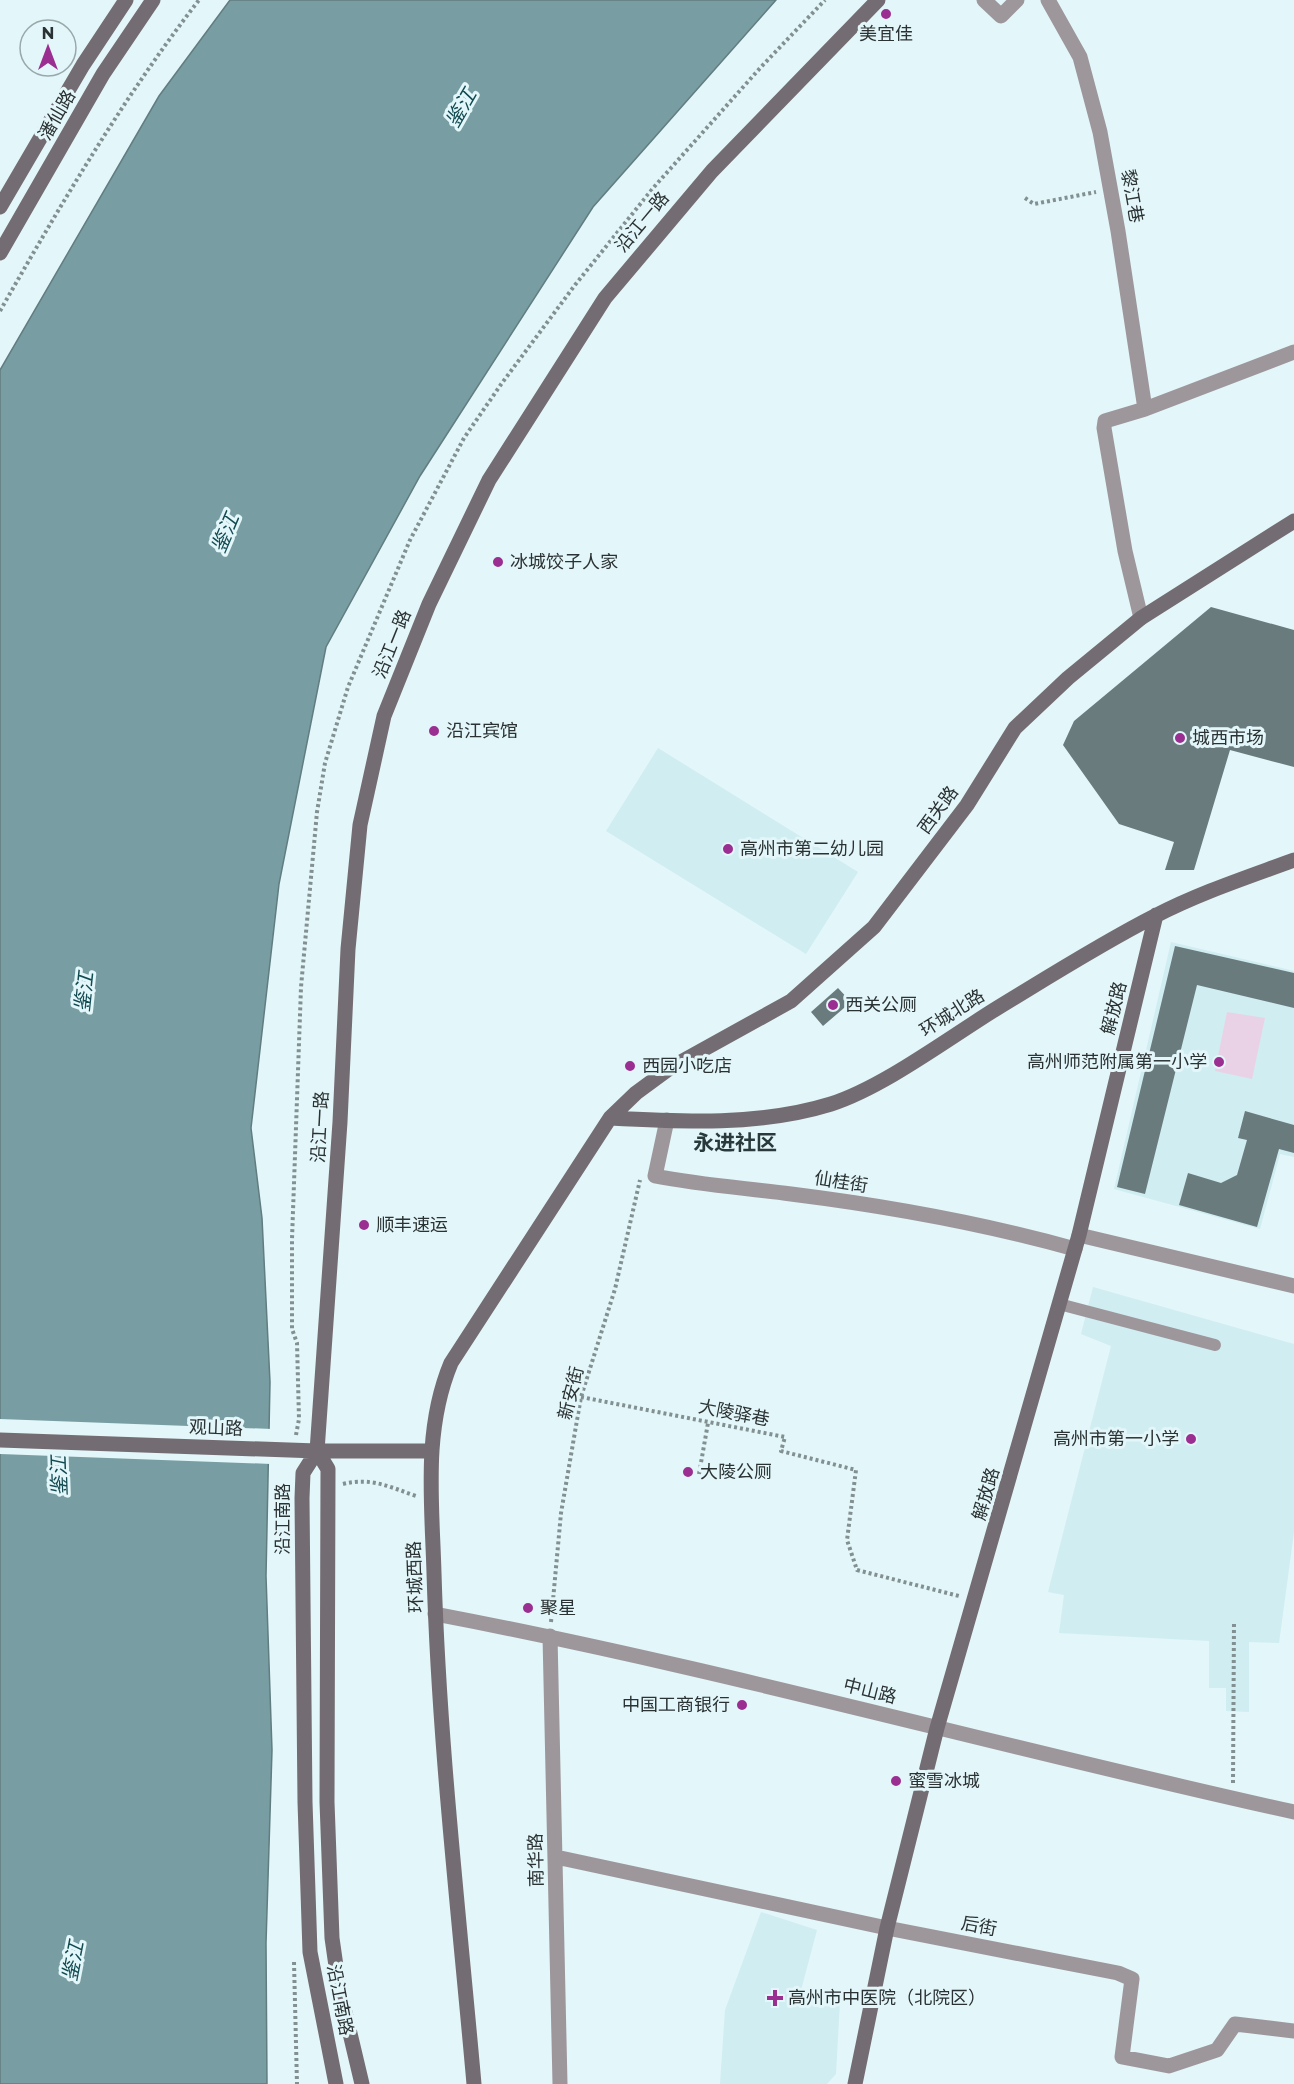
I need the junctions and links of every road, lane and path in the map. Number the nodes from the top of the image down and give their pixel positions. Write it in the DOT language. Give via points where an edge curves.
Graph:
graph roads {
  1 [pos="126,0"];
  2 [pos="153,0"];
  3 [pos="199,0"];
  4 [pos="825,0"];
  5 [pos="878,0"];
  6 [pos="984,0"];
  7 [pos="1017,0"];
  8 [pos="1048,0"];
  9 [pos="1112,189"];
  10 [pos="1025,198"];
  11 [pos="0,207"];
  12 [pos="0,253"];
  13 [pos="0,311"];
  14 [pos="1294,352"];
  15 [pos="1145,409"];
  16 [pos="1294,521"];
  17 [pos="1141,618"];
  18 [pos="1294,860"];
  19 [pos="1156,915"];
  20 [pos="610,1118"];
  21 [pos="667,1120"];
  22 [pos="655,1176"];
  23 [pos="1077,1242"];
  24 [pos="1294,1286"];
  25 [pos="1059,1304"];
  26 [pos="1215,1345"];
  27 [pos="581,1397"];
  28 [pos="708,1423"];
  29 [pos="0,1440"];
  30 [pos="290,1449"];
  31 [pos="317,1451"];
  32 [pos="431,1451"];
  33 [pos="699,1474"];
  34 [pos="340,1490"];
  35 [pos="432,1502"];
  36 [pos="974,1600"];
  37 [pos="435,1614"];
  38 [pos="1234,1622"];
  39 [pos="550,1636"];
  40 [pos="937,1728"];
  41 [pos="1233,1799"];
  42 [pos="1294,1812"];
  43 [pos="556,1857"];
  44 [pos="887,1928"];
  45 [pos="1294,2031"];
  46 [pos="336,2084"];
  47 [pos="362,2084"];
  48 [pos="474,2084"];
  49 [pos="560,2084"];
  50 [pos="855,2084"];
  1 -- 11 [label="street, 潘仙路"];
  2 -- 12 [label="street, 潘仙路" via="103,74"];
  3 -- 13 [label="path" via="106,130"];
  4 -- 30 [label="path" via="654,187 502,383 465,438 410,540 348,687 334,728 319,802 301,987 292,1239 292,1329 297,1343 299,1419"];
  5 -- 31 [label="street, 沿江一路" via="712,171 605,298 489,480 429,604 384,716 360,825 348,949"];
  6 -- 7 [label="street" via="1001,16"];
  8 -- 9 [label="street, 黎江巷" via="1080,57"];
  9 -- 10 [label="path" via="1034,204"];
  9 -- 15 [label="street, 黎江巷"];
  14 -- 15 [label="street"];
  15 -- 17 [label="street" via="1108,419 1104,424 1125,551"];
  16 -- 17 [label="street, 西关路"];
  17 -- 20 [label="street, 西关路" via="1068,678 1016,728 967,806 874,927 791,1001 670,1068"];
  18 -- 19 [label="street, 环城北路"];
  19 -- 21 [label="street, 环城北路" via="901,1068 833,1103 763,1118"];
  19 -- 23 [label="street, 解放路"];
  20 -- 21 [label="street, 环城北路"];
  20 -- 32 [label="street, 环城西路" via="451,1363 437,1400"];
  21 -- 22 [label="street"];
  22 -- 23 [label="street, 仙桂街" via="705,1186 791,1194"];
  22 -- 27 [label="path, 新安街" via="640,1176 615,1289"];
  23 -- 24 [label="street, 仙桂街"];
  23 -- 25 [label="street, 解放路"];
  25 -- 26 [label="lane"];
  25 -- 36 [label="street, 解放路"];
  27 -- 28 [label="path, 大陵驿巷"];
  27 -- 39 [label="path, 新安街" via="561,1514"];
  28 -- 33 [label="path"];
  28 -- 36 [label="path, 大陵驿巷" via="785,1437 781,1451 856,1470 847,1540 857,1570"];
  29 -- 30 [label="street, 观山路"];
  30 -- 31 [label="street, 观山路"];
  31 -- 32 [label="street, 观山路"];
  31 -- 46 [label="street, 沿江南路" via="303,1473 302,1498 305,1802 310,1952"];
  31 -- 47 [label="street, 沿江南路" via="328,1469 327,1802 332,1938 339,1987"];
  32 -- 35 [label="street, 环城西路"];
  34 -- 35 [label="path" via="343,1484 367,1480"];
  35 -- 37 [label="street, 环城西路"];
  36 -- 40 [label="street, 解放路"];
  37 -- 39 [label="street, 中山路"];
  37 -- 48 [label="street, 环城西路" via="447,1808"];
  38 -- 41 [label="path"];
  39 -- 40 [label="street, 中山路"];
  39 -- 43 [label="street, 南华路"];
  40 -- 41 [label="street, 中山路"];
  40 -- 44 [label="street, 解放路"];
  41 -- 42 [label="street, 中山路"];
  43 -- 44 [label="street, 后街"];
  43 -- 49 [label="street, 南华路"];
  44 -- 45 [label="street, 后街" via="1118,1973 1131,1979 1122,2057 1169,2066 1217,2050 1235,2024"];
  44 -- 50 [label="street, 解放路"];
}
